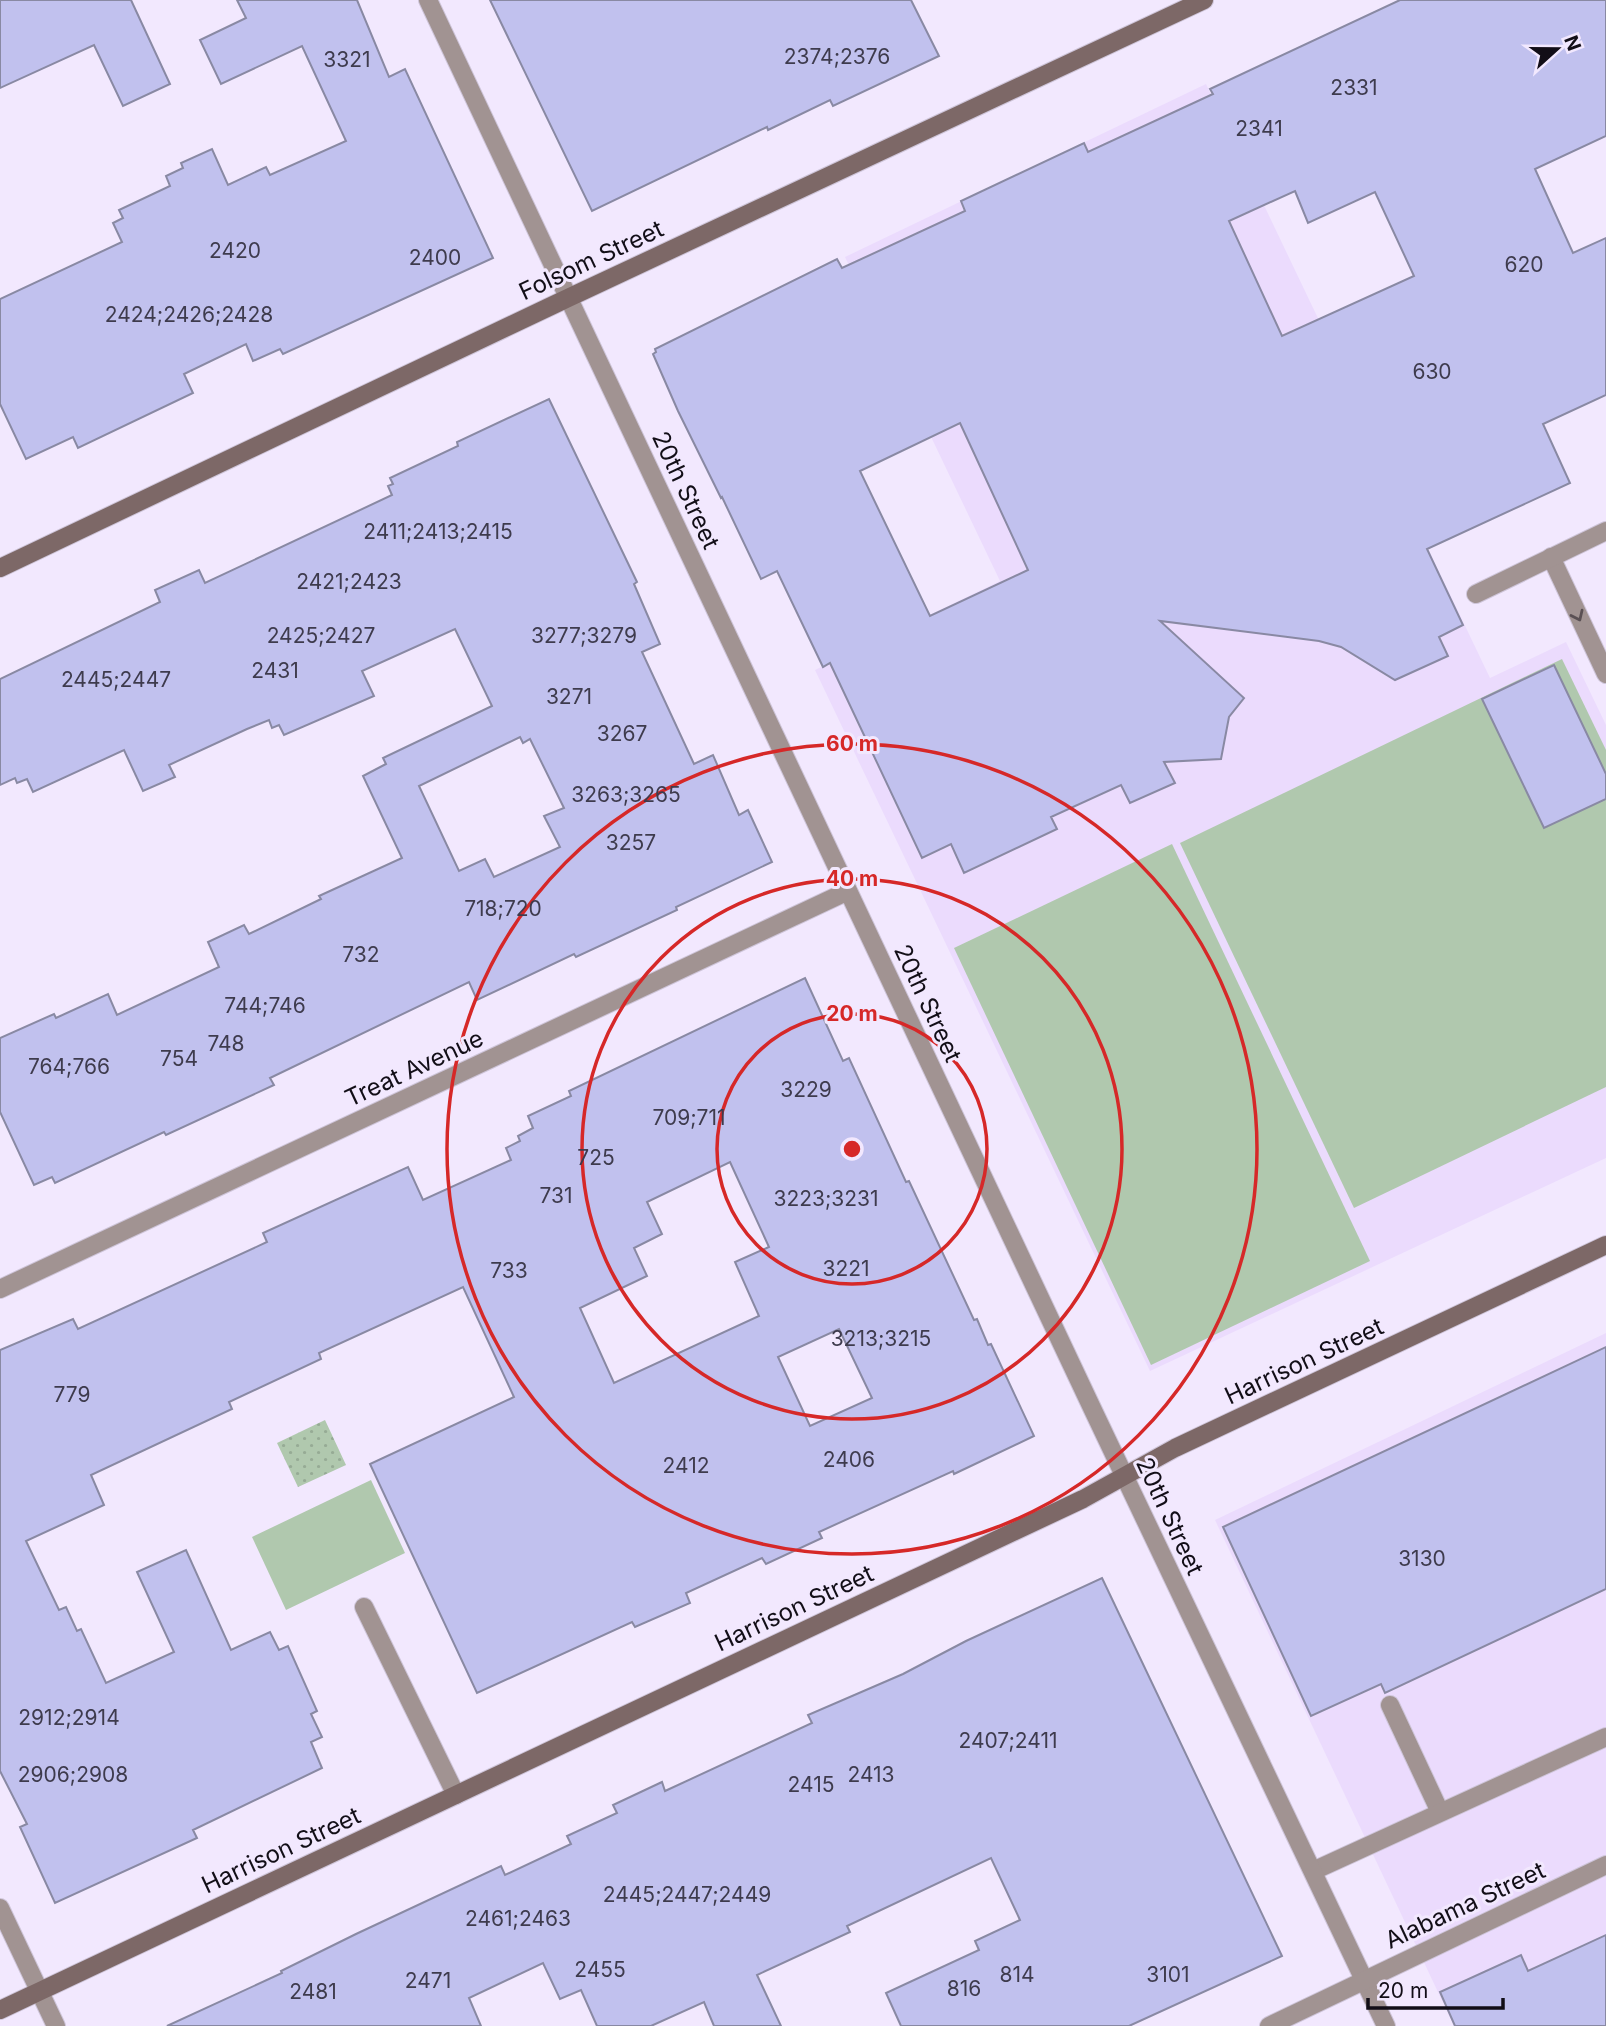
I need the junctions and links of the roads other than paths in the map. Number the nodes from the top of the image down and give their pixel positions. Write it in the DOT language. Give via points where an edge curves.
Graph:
graph roads {
  1 [pos="428,0"];
  2 [pos="1204,0"];
  3 [pos="568,298"];
  4 [pos="1606,531"];
  5 [pos="1551,557"];
  6 [pos="0,568"];
  7 [pos="1476,594"];
  8 [pos="1606,674"];
  9 [pos="848,891"];
  10 [pos="1606,1245"];
  11 [pos="0,1289"];
  12 [pos="1124,1476"];
  13 [pos="364,1607"];
  14 [pos="1390,1704"];
  15 [pos="1606,1737"];
  16 [pos="456,1795"];
  17 [pos="1440,1812"];
  18 [pos="1606,1866"];
  19 [pos="1313,1871"];
  20 [pos="0,1908"];
  21 [pos="1364,1980"];
  22 [pos="39,1992"];
  23 [pos="0,2010"];
  24 [pos="56,2026"];
  25 [pos="1269,2026"];
  26 [pos="1386,2026"];
  1 -- 3 [label="street, 20th Street"];
  2 -- 3 [label="street, Folsom Street"];
  3 -- 6 [label="street, Folsom Street"];
  3 -- 9 [label="street, 20th Street"];
  4 -- 5 [label="street"];
  5 -- 7 [label="street"];
  5 -- 8 [label="street, one-way"];
  9 -- 11 [label="street, Treat Avenue"];
  9 -- 12 [label="street, 20th Street"];
  10 -- 12 [label="street, Harrison Street"];
  12 -- 16 [label="street, Harrison Street"];
  12 -- 19 [label="street, 20th Street"];
  13 -- 16 [label="street"];
  14 -- 17 [label="street"];
  15 -- 17 [label="street"];
  16 -- 22 [label="street, Harrison Street"];
  17 -- 19 [label="street"];
  18 -- 21 [label="street, Alabama Street"];
  19 -- 21 [label="street, 20th Street"];
  20 -- 22 [label="street"];
  21 -- 25 [label="street, Alabama Street"];
  21 -- 26 [label="street, 20th Street"];
  22 -- 23 [label="street, Harrison Street"];
  22 -- 24 [label="street"];
}
